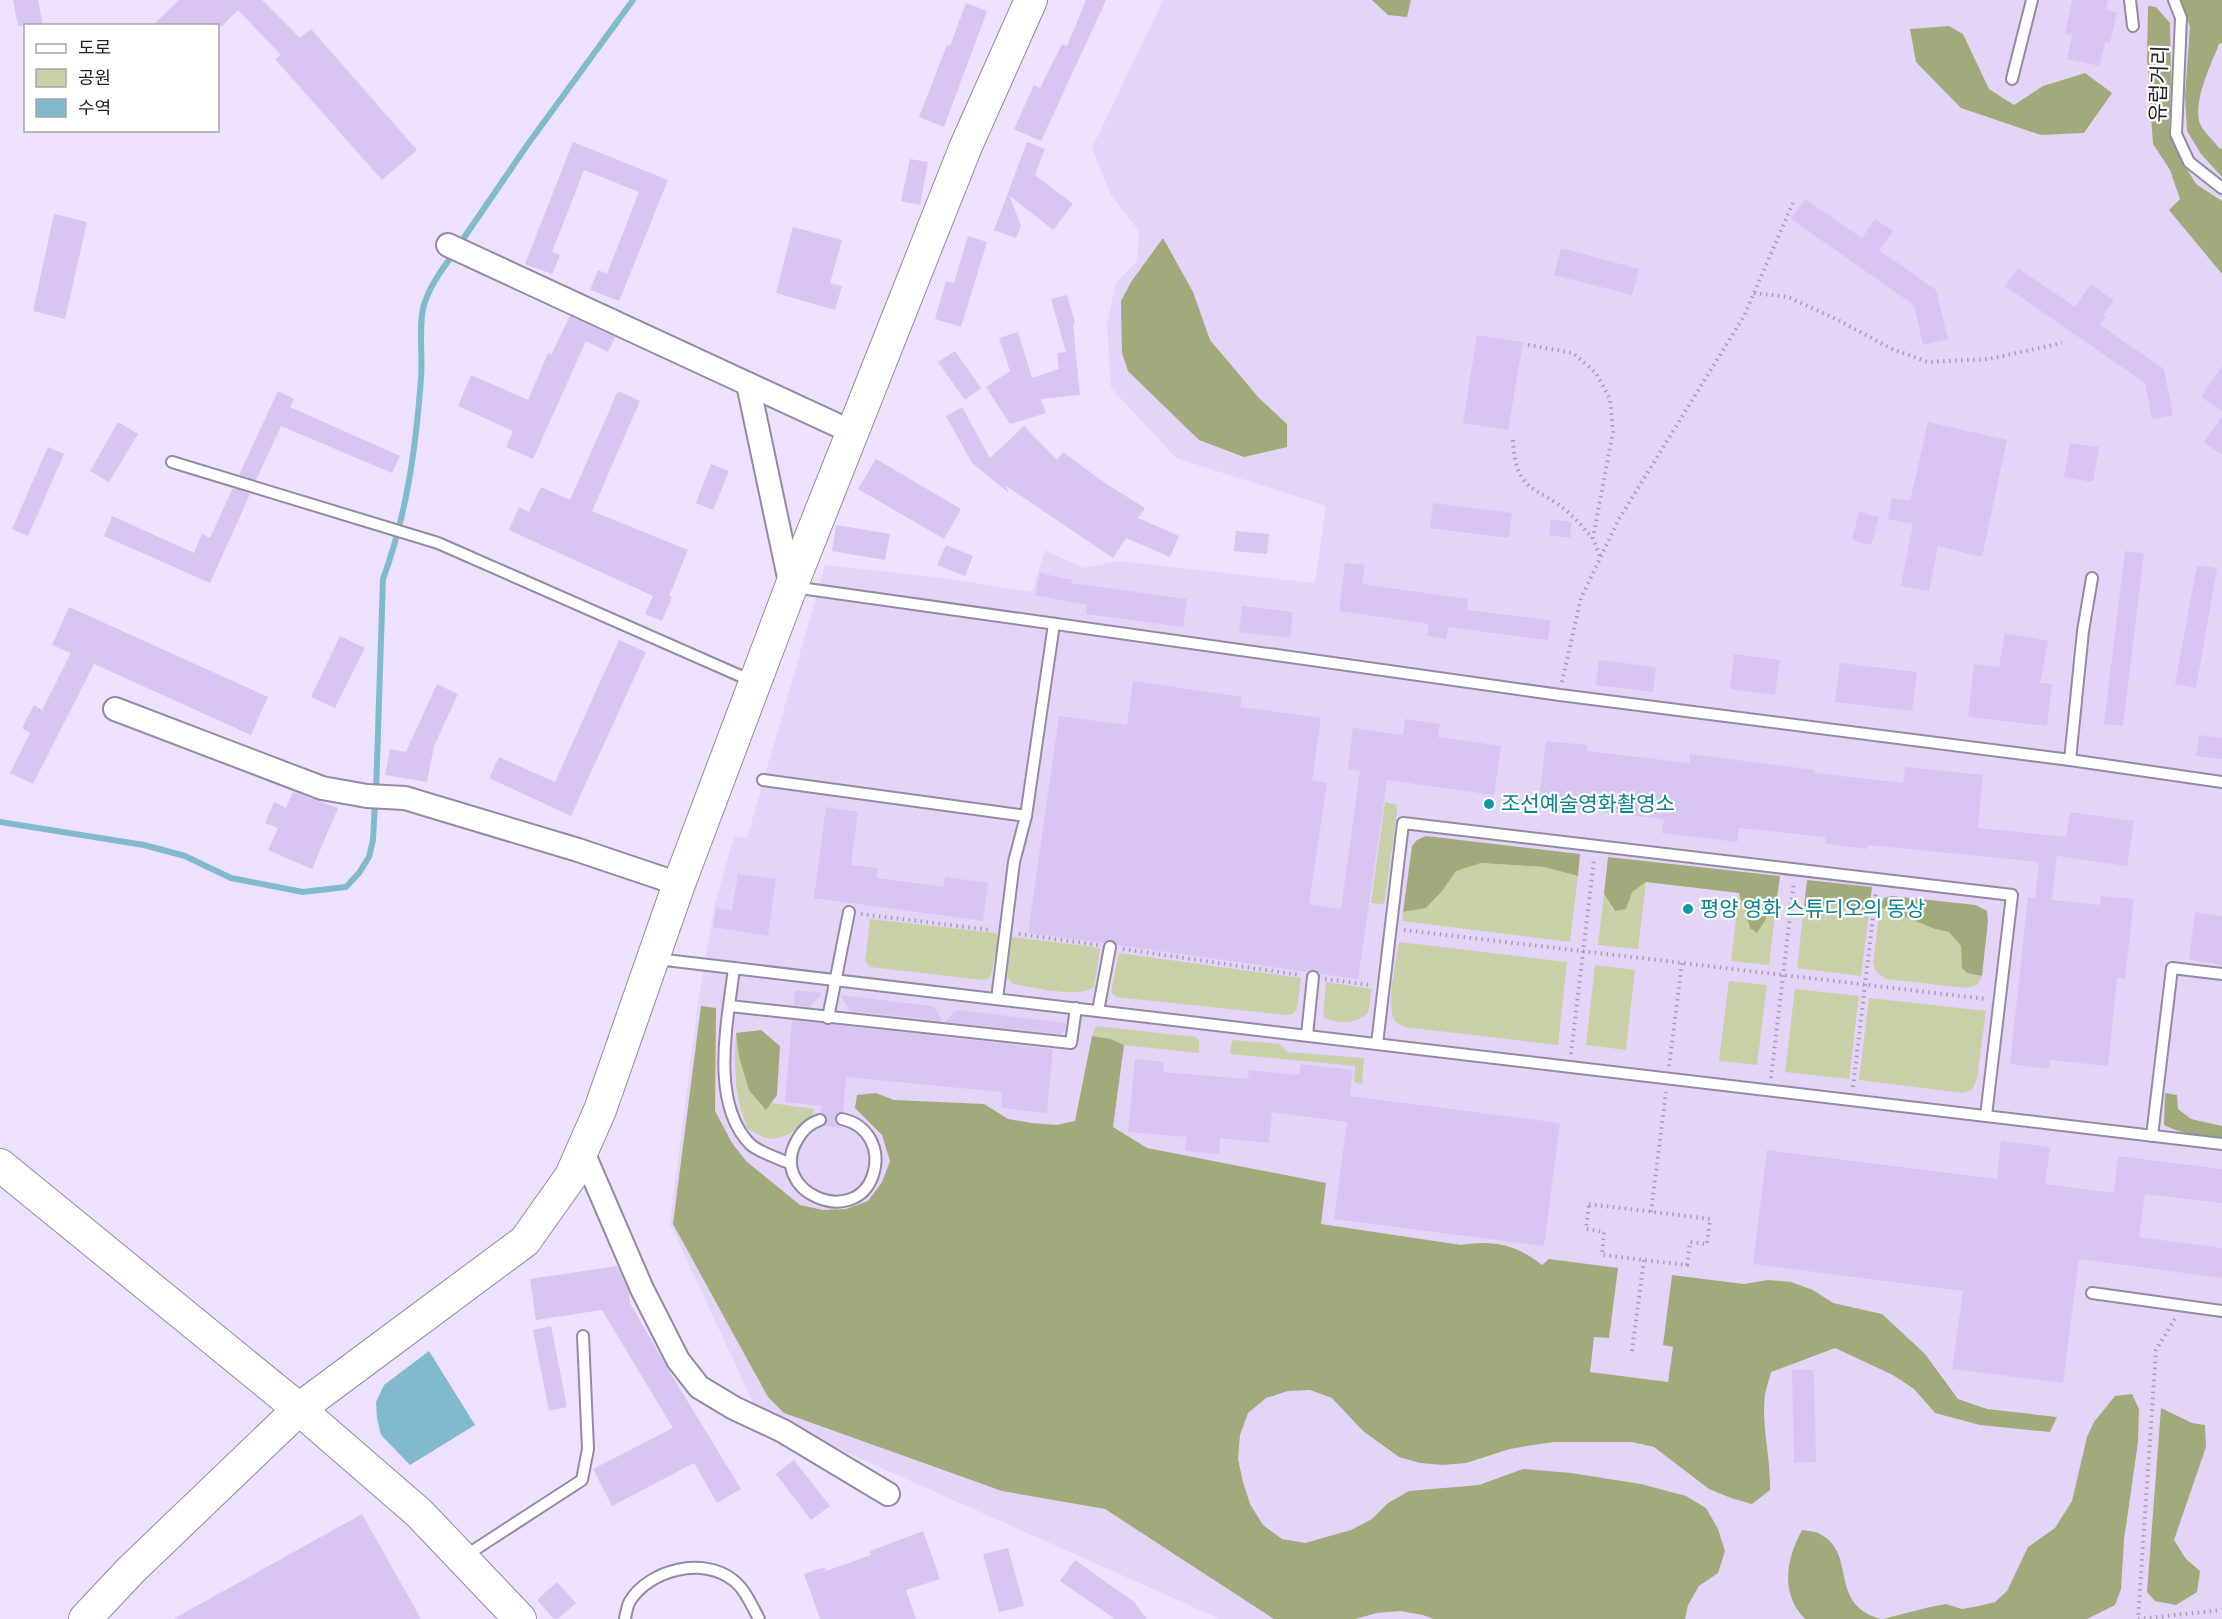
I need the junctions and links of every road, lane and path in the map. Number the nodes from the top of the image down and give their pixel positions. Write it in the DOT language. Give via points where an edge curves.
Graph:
graph roads {
  1 [pos="1031,0"];
  2 [pos="2032,0"];
  3 [pos="2130,0"];
  4 [pos="2174,0"];
  5 [pos="2133,26"];
  6 [pos="2012,79"];
  7 [pos="2222,188"];
  8 [pos="1792,203"];
  9 [pos="448,245"];
  10 [pos="1754,293"];
  11 [pos="2062,343"];
  12 [pos="1527,345"];
  13 [pos="748,384"];
  14 [pos="852,432"];
  15 [pos="1513,440"];
  16 [pos="172,462"];
  17 [pos="1593,538"];
  18 [pos="1601,558"];
  19 [pos="2092,578"];
  20 [pos="791,587"];
  21 [pos="1054,624"];
  22 [pos="755,683"];
  23 [pos="1560,694"];
  24 [pos="115,710"];
  25 [pos="2070,760"];
  26 [pos="763,780"];
  27 [pos="2222,782"];
  28 [pos="1026,816"];
  29 [pos="1595,846"];
  30 [pos="1796,870"];
  31 [pos="1878,879"];
  32 [pos="679,884"];
  33 [pos="849,912"];
  34 [pos="1391,929"];
  35 [pos="1110,947"];
  36 [pos="1582,951"];
  37 [pos="654,958"];
  38 [pos="734,968"];
  39 [pos="2222,974"];
  40 [pos="1784,975"];
  41 [pos="1314,977"];
  42 [pos="835,980"];
  43 [pos="1865,985"];
  44 [pos="997,999"];
  45 [pos="1999,1001"];
  46 [pos="730,1006"];
  47 [pos="1076,1008"];
  48 [pos="1098,1011"];
  49 [pos="828,1018"];
  50 [pos="1306,1035"];
  51 [pos="1377,1044"];
  52 [pos="1569,1066"];
  53 [pos="1770,1090"];
  54 [pos="1851,1100"];
  55 [pos="1986,1116"];
  56 [pos="842,1119"];
  57 [pos="820,1120"];
  58 [pos="2152,1136"];
  59 [pos="2222,1144"];
  60 [pos="582,1150"];
  61 [pos="791,1164"];
  62 [pos="0,1165"];
  63 [pos="1644,1260"];
  64 [pos="2092,1293"];
  65 [pos="2183,1305"];
  66 [pos="2222,1311"];
  67 [pos="583,1336"];
  68 [pos="1632,1351"];
  69 [pos="299,1409"];
  70 [pos="888,1494"];
  71 [pos="462,1558"];
  72 [pos="2222,1610"];
  73 [pos="85,1619"];
  74 [pos="520,1619"];
  75 [pos="625,1619"];
  76 [pos="759,1619"];
  1 -- 14 [label="main road" via="966,146"];
  2 -- 6 [label="lane"];
  3 -- 5 [label="lane"];
  4 -- 7 [label="lane, 유럽거리" via="2181,18 2176,134 2189,162"];
  8 -- 10 [label="path"];
  9 -- 13 [label="street"];
  10 -- 11 [label="path" via="1788,297 1892,349 1928,362 1989,359"];
  10 -- 18 [label="path" via="1744,316 1619,519"];
  12 -- 17 [label="path" via="1573,352 1596,373 1610,399 1613,432"];
  13 -- 14 [label="street"];
  13 -- 20 [label="street"];
  14 -- 20 [label="main road"];
  15 -- 17 [label="path" via="1514,462 1526,485 1569,513"];
  16 -- 22 [label="lane" via="438,543"];
  17 -- 18 [label="path"];
  18 -- 23 [label="path" via="1581,598"];
  19 -- 25 [label="lane"];
  20 -- 21 [label="lane"];
  20 -- 22 [label="main road"];
  21 -- 23 [label="lane"];
  21 -- 28 [label="lane"];
  22 -- 32 [label="main road"];
  23 -- 25 [label="lane"];
  24 -- 32 [label="street" via="322,788 405,798"];
  25 -- 27 [label="lane"];
  26 -- 28 [label="lane"];
  28 -- 44 [label="lane" via="1014,862"];
  29 -- 30 [label="lane"];
  29 -- 34 [label="lane" via="1403,823"];
  29 -- 36 [label="path"];
  30 -- 31 [label="lane"];
  30 -- 40 [label="path"];
  31 -- 43 [label="path"];
  31 -- 45 [label="lane" via="2012,895"];
  32 -- 37 [label="main road"];
  33 -- 42 [label="lane"];
  34 -- 36 [label="path"];
  34 -- 51 [label="lane"];
  35 -- 48 [label="lane"];
  36 -- 40 [label="path"];
  36 -- 52 [label="path"];
  37 -- 38 [label="lane"];
  37 -- 60 [label="main road"];
  38 -- 42 [label="lane"];
  38 -- 46 [label="lane"];
  39 -- 58 [label="lane" via="2172,968"];
  40 -- 43 [label="path"];
  40 -- 53 [label="path"];
  41 -- 50 [label="lane"];
  42 -- 44 [label="lane"];
  42 -- 49 [label="lane"];
  43 -- 45 [label="path"];
  43 -- 54 [label="path"];
  44 -- 47 [label="lane"];
  45 -- 55 [label="lane"];
  46 -- 49 [label="lane"];
  46 -- 61 [label="lane" via="725,1065 727,1095 735,1122 751,1145"];
  47 -- 48 [label="lane"];
  47 -- 49 [label="lane" via="1071,1043"];
  48 -- 50 [label="lane"];
  50 -- 51 [label="lane"];
  51 -- 52 [label="lane"];
  52 -- 53 [label="lane"];
  53 -- 54 [label="lane"];
  54 -- 55 [label="lane"];
  55 -- 58 [label="lane"];
  56 -- 61 [label="lane" via="866,1132 874,1147 876,1164 871,1181 859,1194 843,1202 825,1202 797,1182"];
  57 -- 61 [label="lane" via="802,1131 793,1147"];
  58 -- 59 [label="lane"];
  60 -- 69 [label="main road" via="571,1176 525,1241"];
  60 -- 70 [label="street" via="642,1289 678,1360 699,1387 783,1431"];
  62 -- 69 [label="main road"];
  63 -- 63 [label="path" via="1687,1265 1690,1242 1707,1244 1710,1219 1589,1204 1586,1229 1604,1232 1602,1255"];
  63 -- 68 [label="path"];
  64 -- 65 [label="lane"];
  65 -- 66 [label="lane"];
  65 -- 72 [label="path" via="2156,1350 2138,1618"];
  67 -- 71 [label="lane" via="588,1449 582,1480"];
  69 -- 71 [label="main road" via="419,1513"];
  69 -- 73 [label="main road"];
  71 -- 74 [label="main road"];
  75 -- 76 [label="lane" via="628,1603 641,1587 685,1567 710,1569 733,1580"];
}
